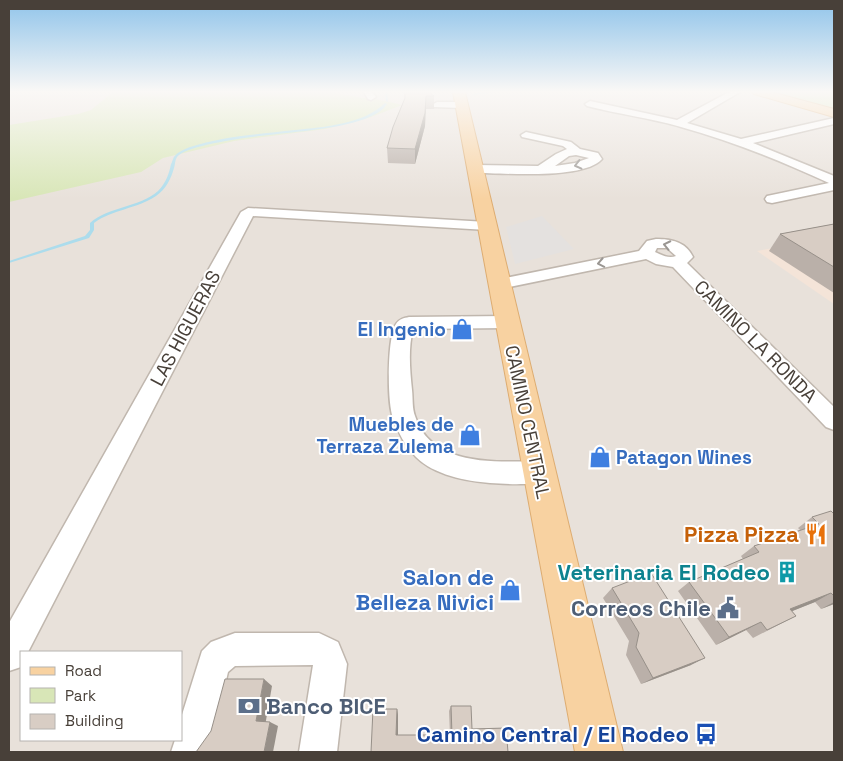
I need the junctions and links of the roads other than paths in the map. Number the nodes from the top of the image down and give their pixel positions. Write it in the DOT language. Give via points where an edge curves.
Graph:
graph roads {
  1 [pos="458,128"];
  2 [pos="694,128"];
  3 [pos="805,128"];
  4 [pos="526,135"];
  5 [pos="742,142"];
  6 [pos="575,150"];
  7 [pos="476,170"];
  8 [pos="541,170"];
  9 [pos="834,181"];
  10 [pos="834,186"];
  11 [pos="772,199"];
  12 [pos="487,226"];
  13 [pos="500,284"];
  14 [pos="507,322"];
  15 [pos="834,421"];
  16 [pos="538,472"];
  17 [pos="9,655"];
  18 [pos="190,752"];
  19 [pos="318,752"];
  20 [pos="599,752"];
  1 -- 7 [label="main road, CAMINO CENTRAL"];
  2 -- 5 [label="street"];
  3 -- 5 [label="street"];
  4 -- 6 [label="street" via="567,144"];
  5 -- 9 [label="street" via="796,162"];
  6 -- 8 [label="street" via="563,154"];
  6 -- 8 [label="street, one-way" via="594,155 596,159 577,166"];
  7 -- 8 [label="street"];
  7 -- 12 [label="main road, CAMINO CENTRAL"];
  10 -- 11 [label="street"];
  12 -- 13 [label="main road, CAMINO CENTRAL"];
  12 -- 17 [label="street, LAS HIGUERAS" via="248,212"];
  13 -- 14 [label="main road, CAMINO CENTRAL"];
  15 -- 13 [label="street, CAMINO LA RONDA, one-way" via="677,262 656,259 648,254"];
  14 -- 16 [label="main road, CAMINO CENTRAL"];
  14 -- 16 [label="street" via="404,326 400,378 403,418 421,448 432,457 462,470 497,474"];
  16 -- 20 [label="main road, CAMINO CENTRAL"];
  18 -- 19 [label="street" via="214,663 223,654 235,650 319,649 326,654 330,664"];
}
